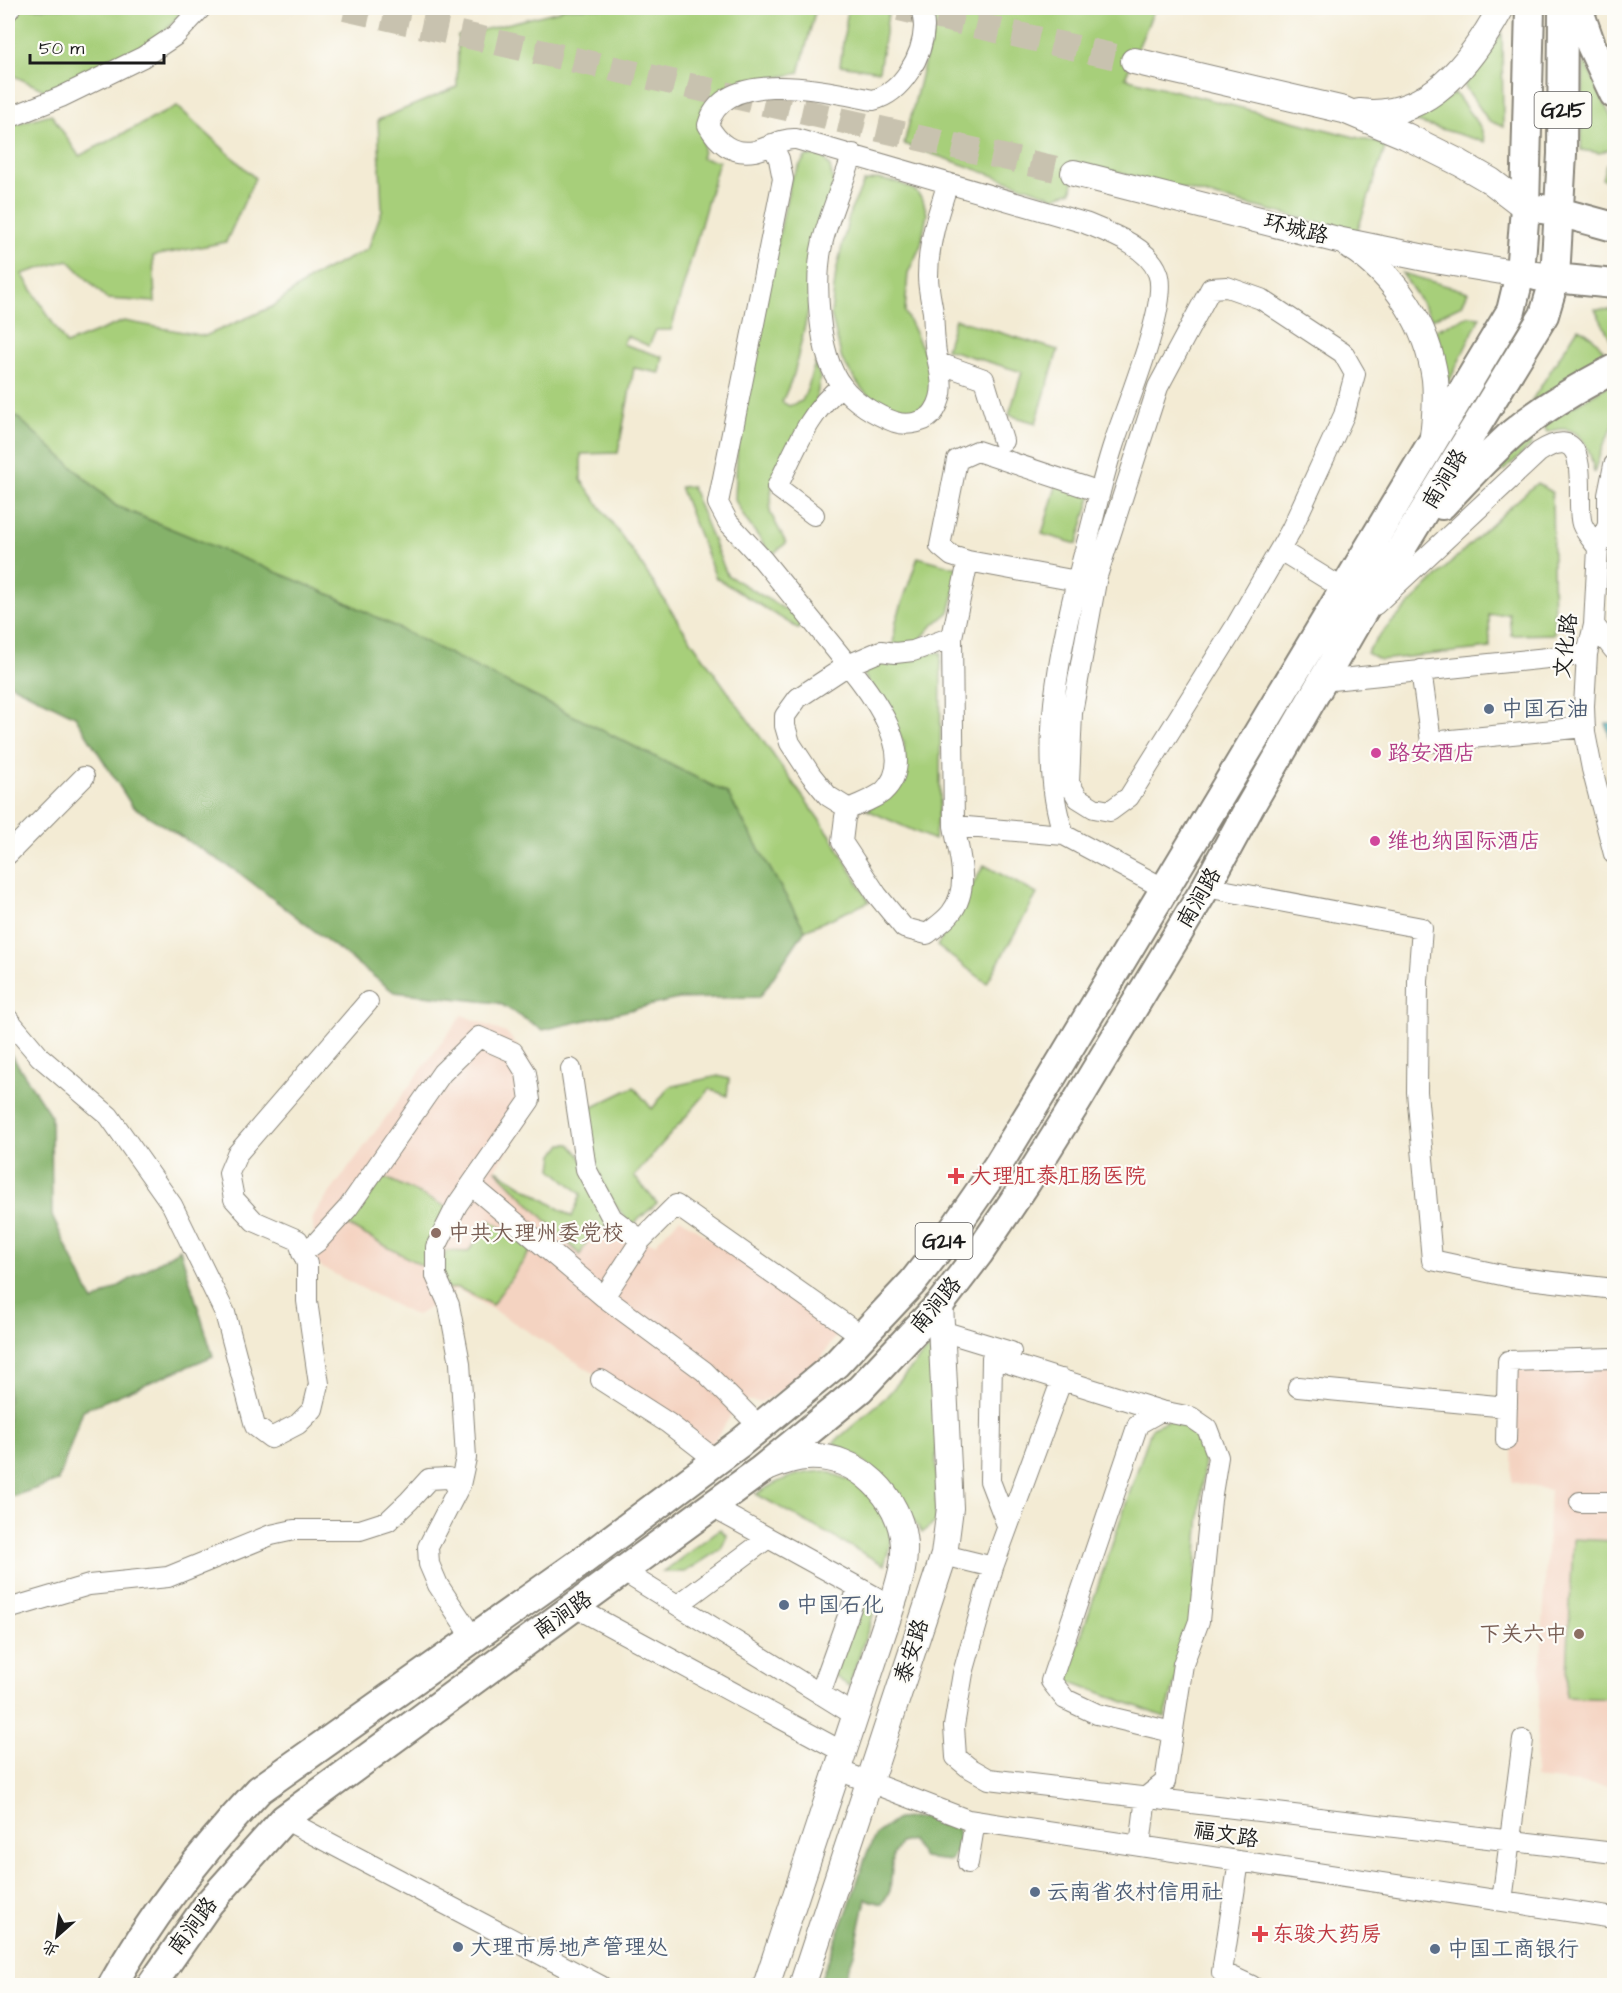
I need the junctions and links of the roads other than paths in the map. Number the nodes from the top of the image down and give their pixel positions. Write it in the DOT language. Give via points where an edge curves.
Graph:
graph roads {
  1 [pos="201,8"];
  2 [pos="922,8"];
  3 [pos="1501,8"];
  4 [pos="1530,8"];
  5 [pos="1563,8"];
  6 [pos="1578,8"];
  7 [pos="1134,61"];
  8 [pos="1614,94"];
  9 [pos="1344,110"];
  10 [pos="8,116"];
  11 [pos="772,144"];
  12 [pos="853,154"];
  13 [pos="1074,173"];
  14 [pos="948,183"];
  15 [pos="1525,207"];
  16 [pos="1559,212"];
  17 [pos="1614,227"];
  18 [pos="1342,241"];
  19 [pos="1520,274"];
  20 [pos="1555,278"];
  21 [pos="1614,284"];
  22 [pos="939,363"];
  23 [pos="1614,369"];
  24 [pos="842,386"];
  25 [pos="1003,441"];
  26 [pos="1431,446"];
  27 [pos="1614,465"];
  28 [pos="1100,492"];
  29 [pos="814,515"];
  30 [pos="1407,541"];
  31 [pos="1606,547"];
  32 [pos="1280,550"];
  33 [pos="968,561"];
  34 [pos="1077,581"];
  35 [pos="1345,590"];
  36 [pos="1357,621"];
  37 [pos="1594,625"];
  38 [pos="1614,625"];
  39 [pos="952,637"];
  40 [pos="1614,650"];
  41 [pos="1587,654"];
  42 [pos="848,665"];
  43 [pos="1421,670"];
  44 [pos="1322,681"];
  45 [pos="1585,728"];
  46 [pos="84,777"];
  47 [pos="849,809"];
  48 [pos="954,826"];
  49 [pos="1064,835"];
  50 [pos="8,854"];
  51 [pos="1614,854"];
  52 [pos="1206,887"];
  53 [pos="1165,889"];
  54 [pos="368,1002"];
  55 [pos="8,1019"];
  56 [pos="571,1069"];
  57 [pos="471,1185"];
  58 [pos="641,1240"];
  59 [pos="302,1253"];
  60 [pos="1614,1289"];
  61 [pos="604,1296"];
  62 [pos="941,1318"];
  63 [pos="862,1336"];
  64 [pos="1614,1358"];
  65 [pos="1062,1379"];
  66 [pos="601,1380"];
  67 [pos="1298,1387"];
  68 [pos="1163,1406"];
  69 [pos="1507,1407"];
  70 [pos="760,1427"];
  71 [pos="1506,1440"];
  72 [pos="717,1461"];
  73 [pos="761,1470"];
  74 [pos="460,1485"];
  75 [pos="1580,1502"];
  76 [pos="1614,1502"];
  77 [pos="712,1507"];
  78 [pos="1007,1525"];
  79 [pos="768,1538"];
  80 [pos="944,1555"];
  81 [pos="993,1567"];
  82 [pos="624,1572"];
  83 [pos="858,1588"];
  84 [pos="678,1605"];
  85 [pos="892,1606"];
  86 [pos="574,1607"];
  87 [pos="8,1609"];
  88 [pos="473,1638"];
  89 [pos="820,1694"];
  90 [pos="856,1716"];
  91 [pos="1172,1732"];
  92 [pos="1522,1740"];
  93 [pos="841,1761"];
  94 [pos="869,1781"];
  95 [pos="259,1790"];
  96 [pos="1146,1797"];
  97 [pos="284,1819"];
  98 [pos="975,1821"];
  99 [pos="1511,1841"];
  100 [pos="1140,1846"];
  101 [pos="1614,1853"];
  102 [pos="1239,1861"];
  103 [pos="968,1863"];
  104 [pos="1502,1901"];
  105 [pos="1614,1918"];
  106 [pos="155,1983"];
  107 [pos="112,1986"];
  108 [pos="601,1986"];
  109 [pos="766,1986"];
  110 [pos="802,1986"];
  111 [pos="1252,1986"];
  1 -- 10 [label="street" via="176,35 143,57 61,97"];
  2 -- 11 [label="street" via="924,28 918,52 907,74 884,97 873,100 783,86 760,87 731,96 710,116 708,125 716,140 727,148 755,151"];
  3 -- 9 [label="main road" via="1471,57 1432,93 1386,113"];
  4 -- 15 [label="highway, G215"];
  5 -- 16 [label="highway, G215"];
  6 -- 8 [label="highway"];
  7 -- 9 [label="main road"];
  9 -- 15 [label="main road" via="1460,163"];
  11 -- 12 [label="street" via="789,138"];
  11 -- 42 [label="street" via="783,179 718,503 728,522"];
  12 -- 14 [label="street"];
  12 -- 24 [label="street" via="823,241 819,274 819,319 831,364"];
  13 -- 18 [label="main road, 环城路"];
  14 -- 22 [label="street" via="929,254 928,277"];
  14 -- 28 [label="street" via="1117,236 1148,258 1158,272 1161,288 1155,321"];
  15 -- 16 [label="highway"];
  15 -- 19 [label="highway, 南涧路"];
  16 -- 17 [label="highway"];
  16 -- 20 [label="highway, 南涧路"];
  18 -- 19 [label="main road, 环城路"];
  18 -- 26 [label="main road" via="1379,269 1421,330 1435,381"];
  19 -- 20 [label="highway"];
  19 -- 26 [label="highway, 南涧路 / G214" via="1511,311"];
  20 -- 21 [label="highway"];
  20 -- 30 [label="highway, 南涧路 / G214" via="1544,315"];
  22 -- 24 [label="street" via="941,394 935,412 921,422 902,424 878,415"];
  22 -- 25 [label="street" via="984,379"];
  23 -- 30 [label="highway" via="1563,397 1513,434"];
  24 -- 29 [label="street" via="832,393 807,427 777,487"];
  26 -- 35 [label="highway, 南涧路 / G214"];
  27 -- 31 [label="street, 文化路" via="1608,495"];
  28 -- 33 [label="street" via="977,451 957,460 940,546 952,556"];
  28 -- 34 [label="street"];
  30 -- 36 [label="highway, 南涧路 / G214"];
  31 -- 36 [label="street" via="1582,524 1576,456 1563,444 1550,445"];
  31 -- 37 [label="street, 文化路"];
  32 -- 32 [label="street" via="1129,797 1110,811 1094,808 1078,798 1069,783 1072,713 1097,576 1158,387 1211,288 1227,287 1261,299 1343,353 1355,374 1344,415"];
  32 -- 35 [label="street"];
  33 -- 34 [label="street"];
  33 -- 39 [label="street"];
  34 -- 49 [label="street" via="1054,706 1052,770"];
  35 -- 53 [label="highway, 南涧路 / G214"];
  36 -- 44 [label="highway, 南涧路 / G214"];
  37 -- 38 [label="street"];
  37 -- 40 [label="street"];
  37 -- 41 [label="street, 文化路"];
  39 -- 42 [label="street" via="913,651 881,651"];
  39 -- 48 [label="street"];
  41 -- 43 [label="street"];
  41 -- 45 [label="street, 文化路"];
  42 -- 47 [label="street" via="891,729 897,748 894,775 883,792"];
  42 -- 47 [label="street" via="798,698 785,716 785,726 790,743 811,776 828,796"];
  43 -- 44 [label="street"];
  43 -- 45 [label="street" via="1431,742"];
  44 -- 52 [label="highway, 南涧路 / G214"];
  45 -- 51 [label="street, 文化路"];
  46 -- 50 [label="street"];
  47 -- 48 [label="street" via="844,817 842,842 904,928 927,934 951,913 960,896 962,868"];
  48 -- 49 [label="street"];
  49 -- 53 [label="street"];
  52 -- 60 [label="street" via="1426,926 1418,981 1417,1092 1432,1260 1511,1277"];
  52 -- 62 [label="highway, 南涧路 / G214"];
  53 -- 63 [label="highway, 南涧路 / G214" via="998,1165 913,1282"];
  54 -- 59 [label="street" via="237,1154 229,1173 234,1199 254,1221 298,1240"];
  55 -- 59 [label="street" via="40,1057 109,1116 172,1205 225,1313 255,1426 271,1438 297,1424 313,1409 319,1384 306,1300 307,1264"];
  56 -- 58 [label="street" via="586,1169 612,1218"];
  57 -- 59 [label="street" via="530,1100 526,1073 513,1052 478,1037 442,1073 348,1208"];
  57 -- 61 [label="street"];
  57 -- 74 [label="street" via="436,1247 436,1276 448,1305 460,1363 466,1458"];
  58 -- 61 [label="street"];
  58 -- 63 [label="street" via="676,1205"];
  61 -- 70 [label="street" via="704,1371"];
  62 -- 68 [label="street"];
  62 -- 73 [label="highway, 南涧路 / G214"];
  62 -- 80 [label="main road, 泰安路" via="950,1508"];
  63 -- 70 [label="highway, 南涧路 / G214" via="836,1364"];
  64 -- 69 [label="street" via="1508,1361"];
  65 -- 68 [label="street"];
  65 -- 78 [label="street"];
  65 -- 78 [label="street" via="992,1358 990,1481"];
  66 -- 72 [label="street" via="668,1423"];
  67 -- 69 [label="street"];
  68 -- 91 [label="street" via="1208,1428 1218,1457 1199,1621 1183,1664"];
  68 -- 91 [label="street" via="1138,1424 1051,1681 1065,1699 1097,1714"];
  69 -- 71 [label="street"];
  70 -- 72 [label="highway, 南涧路 / G214"];
  72 -- 88 [label="highway, 南涧路 / G214"];
  73 -- 77 [label="highway, 南涧路 / G214"];
  73 -- 85 [label="main road" via="800,1457 822,1457 856,1469 880,1488 897,1516 904,1548"];
  74 -- 87 [label="street" via="448,1478 429,1479 388,1521 360,1530 294,1530 271,1535 168,1577 88,1585"];
  74 -- 88 [label="street" via="428,1547 429,1564"];
  75 -- 76 [label="street"];
  77 -- 79 [label="street"];
  77 -- 82 [label="highway, 南涧路 / G214"];
  78 -- 81 [label="street"];
  79 -- 83 [label="street"];
  79 -- 84 [label="street"];
  80 -- 81 [label="street"];
  80 -- 94 [label="main road, 泰安路"];
  81 -- 96 [label="street" via="963,1673 954,1726 956,1757 989,1779"];
  82 -- 84 [label="street"];
  82 -- 86 [label="highway, 南涧路 / G214"];
  83 -- 85 [label="street"];
  83 -- 89 [label="street"];
  84 -- 89 [label="street"];
  85 -- 90 [label="main road"];
  86 -- 93 [label="street, 福文路"];
  86 -- 97 [label="highway, 南涧路 / G214"];
  88 -- 95 [label="highway, 南涧路 / G214"];
  89 -- 90 [label="street"];
  90 -- 93 [label="main road"];
  91 -- 96 [label="street" via="1164,1782"];
  92 -- 99 [label="street"];
  93 -- 94 [label="street, 福文路"];
  93 -- 109 [label="main road"];
  94 -- 98 [label="street, 福文路"];
  94 -- 110 [label="main road, 泰安路"];
  95 -- 97 [label="highway"];
  95 -- 107 [label="highway, 南涧路 / G214" via="190,1868"];
  96 -- 99 [label="street"];
  96 -- 100 [label="street"];
  97 -- 106 [label="highway, 南涧路 / G214" via="209,1903"];
  97 -- 108 [label="street"];
  98 -- 100 [label="street, 福文路"];
  98 -- 103 [label="street"];
  99 -- 101 [label="street"];
  99 -- 104 [label="street"];
  100 -- 102 [label="street, 福文路"];
  102 -- 104 [label="street, 福文路"];
  102 -- 111 [label="street" via="1222,1972"];
  104 -- 105 [label="street, 福文路"];
}
